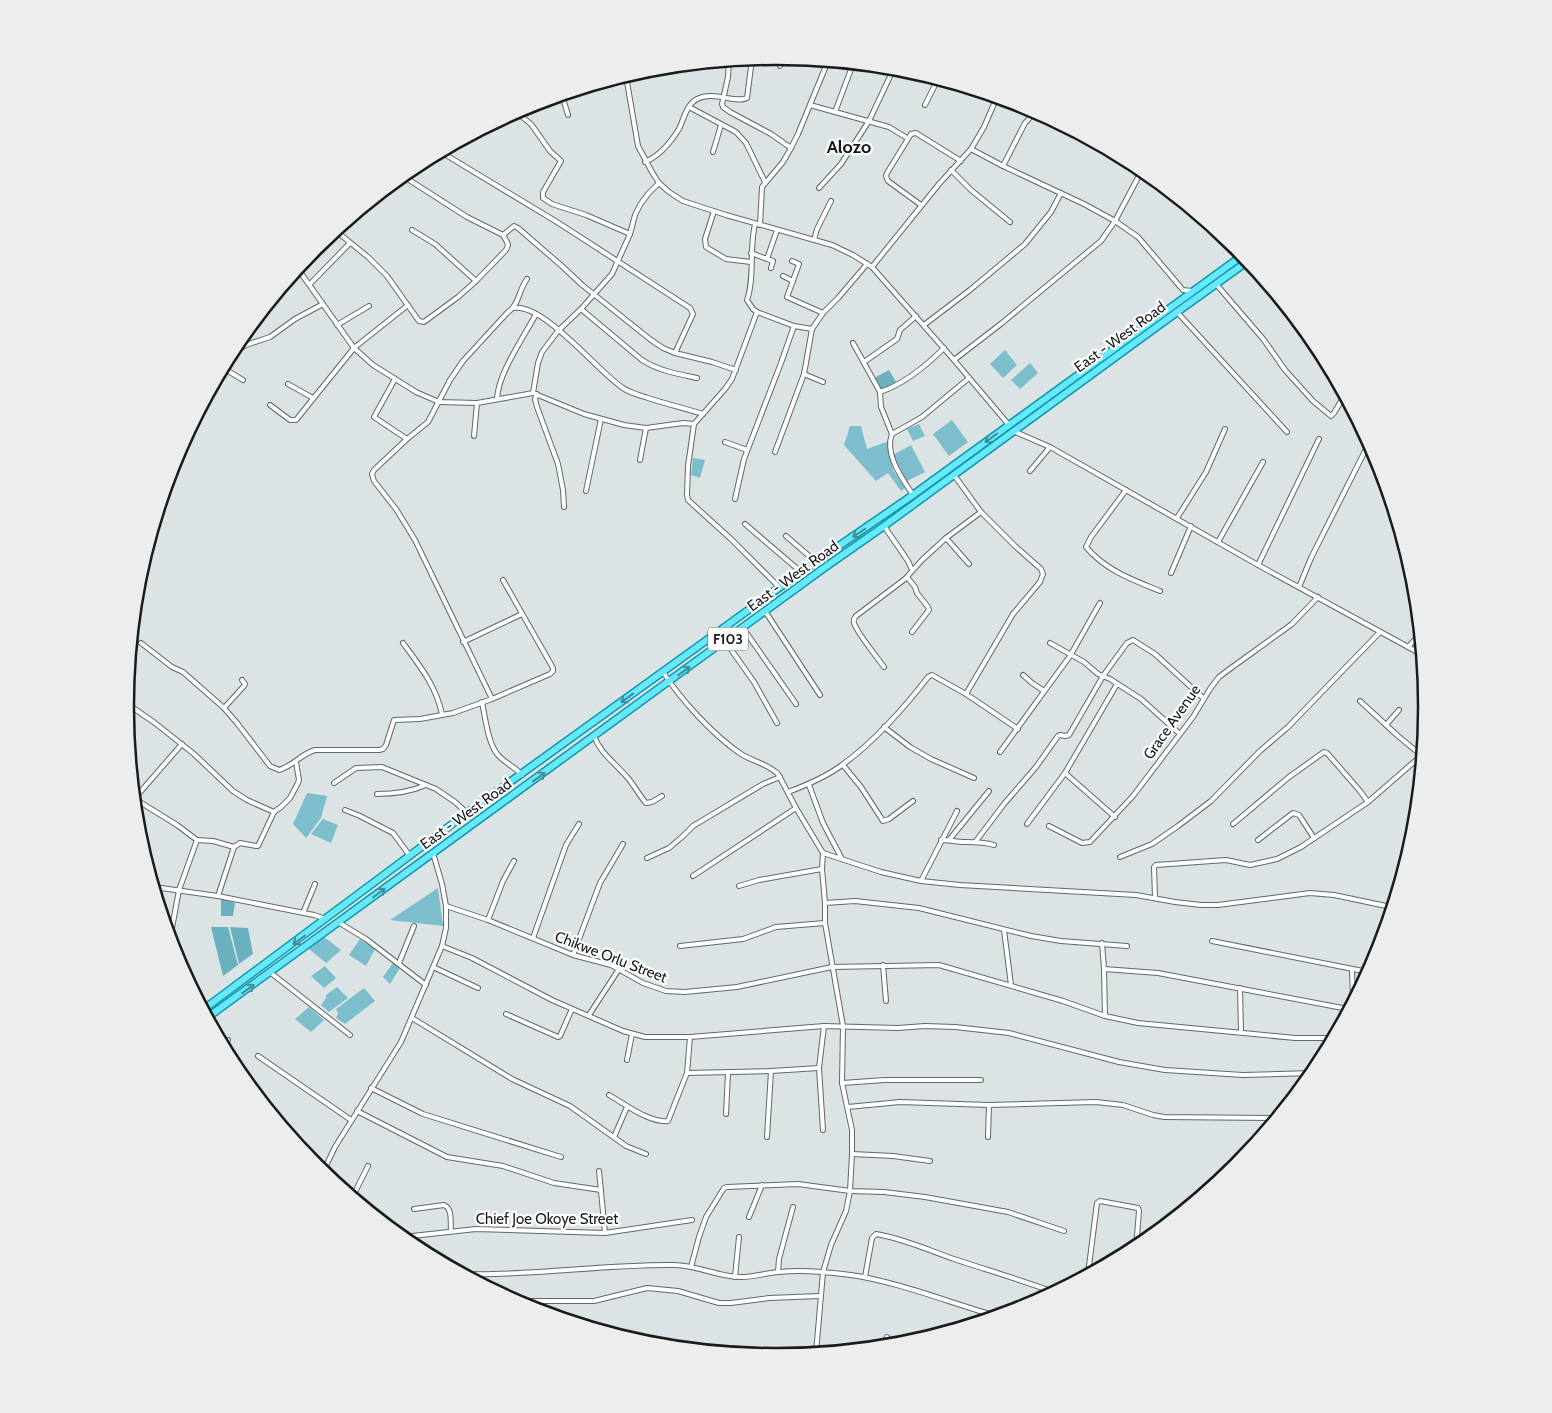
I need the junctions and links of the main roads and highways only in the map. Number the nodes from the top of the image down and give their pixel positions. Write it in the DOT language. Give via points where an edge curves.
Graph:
graph roads {
  1 [pos="1236,260"];
  2 [pos="1241,266"];
  3 [pos="1011,428"];
  4 [pos="209,1005"];
  5 [pos="213,1013"];
  1 -- 3 [label="main road, East - West Road / F103"];
  2 -- 3 [label="main road, East - West Road / F103"];
  3 -- 4 [label="main road, East - West Road / F103, one-way" via="801,572"];
  5 -- 3 [label="main road, East - West Road / F103, one-way" via="954,475"];
}
